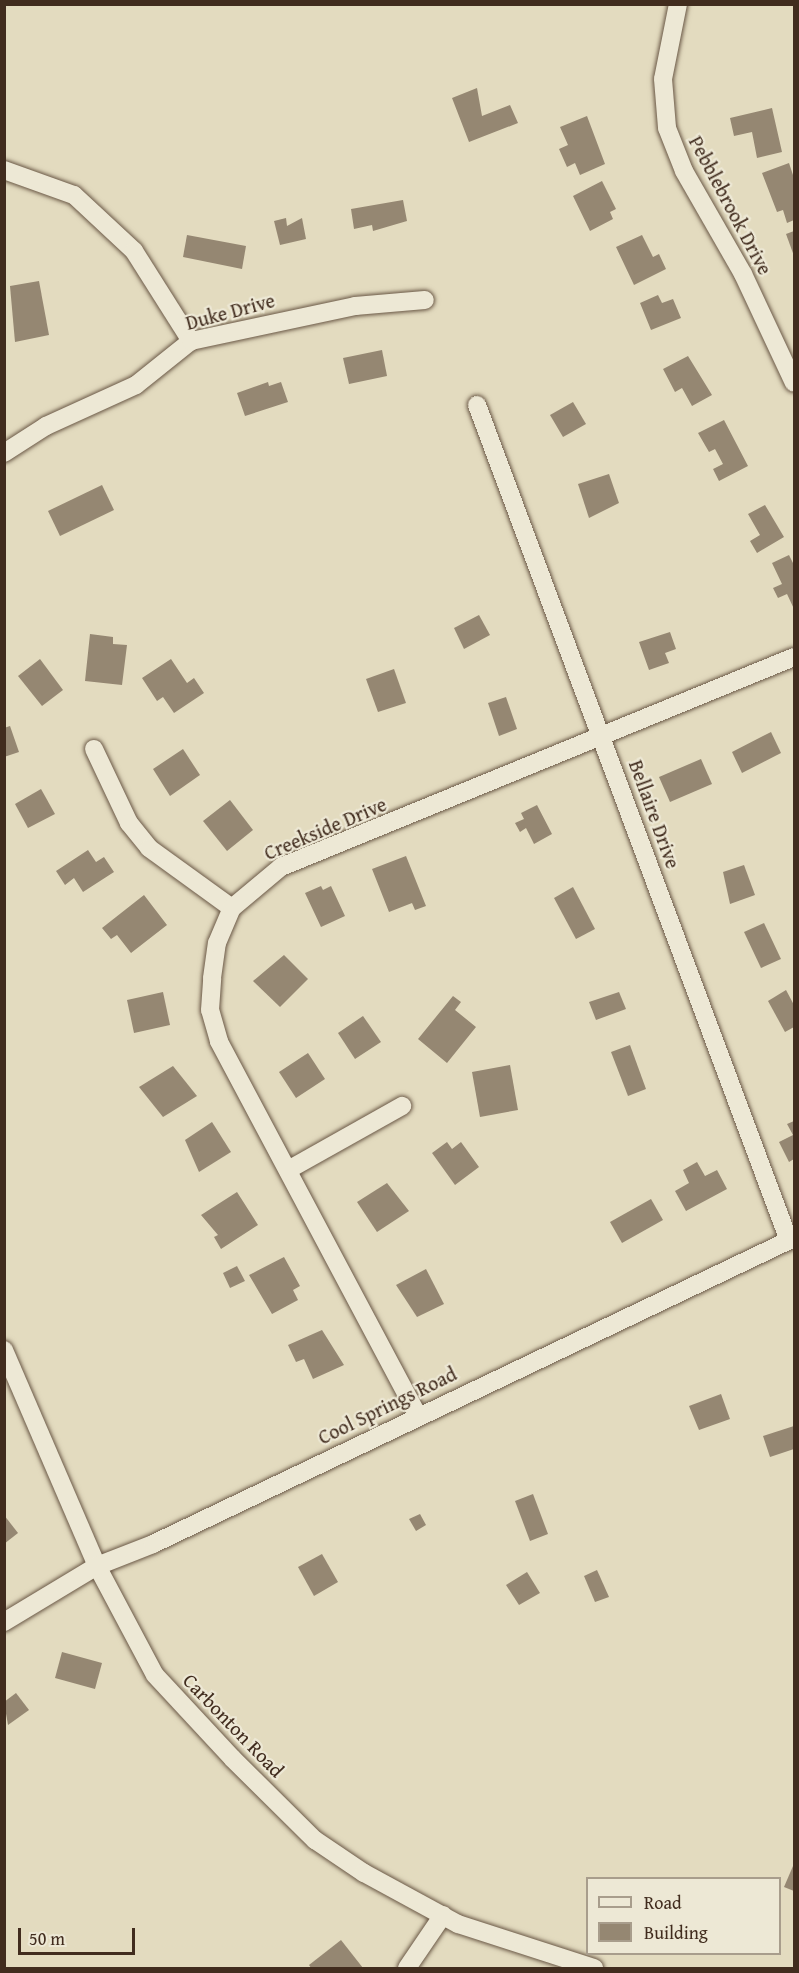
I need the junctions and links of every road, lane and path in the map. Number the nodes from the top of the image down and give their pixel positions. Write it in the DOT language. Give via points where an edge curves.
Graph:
graph roads {
  1 [pos="678,4"];
  2 [pos="4,170"];
  3 [pos="425,300"];
  4 [pos="191,342"];
  5 [pos="795,383"];
  6 [pos="477,405"];
  7 [pos="4,453"];
  8 [pos="795,657"];
  9 [pos="603,738"];
  10 [pos="94,749"];
  11 [pos="232,908"];
  12 [pos="402,1106"];
  13 [pos="288,1170"];
  14 [pos="792,1239"];
  15 [pos="4,1350"];
  16 [pos="417,1414"];
  17 [pos="97,1566"];
  18 [pos="4,1622"];
  19 [pos="443,1916"];
  20 [pos="407,1968"];
  21 [pos="594,1968"];
  1 -- 5 [label="street, Pebblebrook Drive" via="663,79 667,128 684,171 744,274"];
  2 -- 4 [label="street" via="74,195 134,251"];
  3 -- 4 [label="street, Duke Drive" via="345,307"];
  4 -- 7 [label="street, Duke Drive" via="136,385 46,426"];
  6 -- 9 [label="street, Bellaire Drive"];
  8 -- 9 [label="street, Creekside Drive"];
  9 -- 11 [label="street, Creekside Drive" via="281,867"];
  9 -- 14 [label="street, Bellaire Drive"];
  10 -- 11 [label="street" via="129,823 149,848"];
  11 -- 13 [label="street, Creekside Drive" via="217,943 210,1010 219,1041"];
  12 -- 13 [label="street"];
  13 -- 16 [label="street, Creekside Drive"];
  14 -- 16 [label="street, Cool Springs Road"];
  15 -- 17 [label="street, Carbonton Road"];
  16 -- 17 [label="street, Cool Springs Road" via="153,1544"];
  17 -- 18 [label="street, Cool Springs Road"];
  17 -- 19 [label="street, Carbonton Road" via="156,1675 232,1758 315,1840 364,1873"];
  19 -- 20 [label="street"];
  19 -- 21 [label="street, Carbonton Road"];
}
